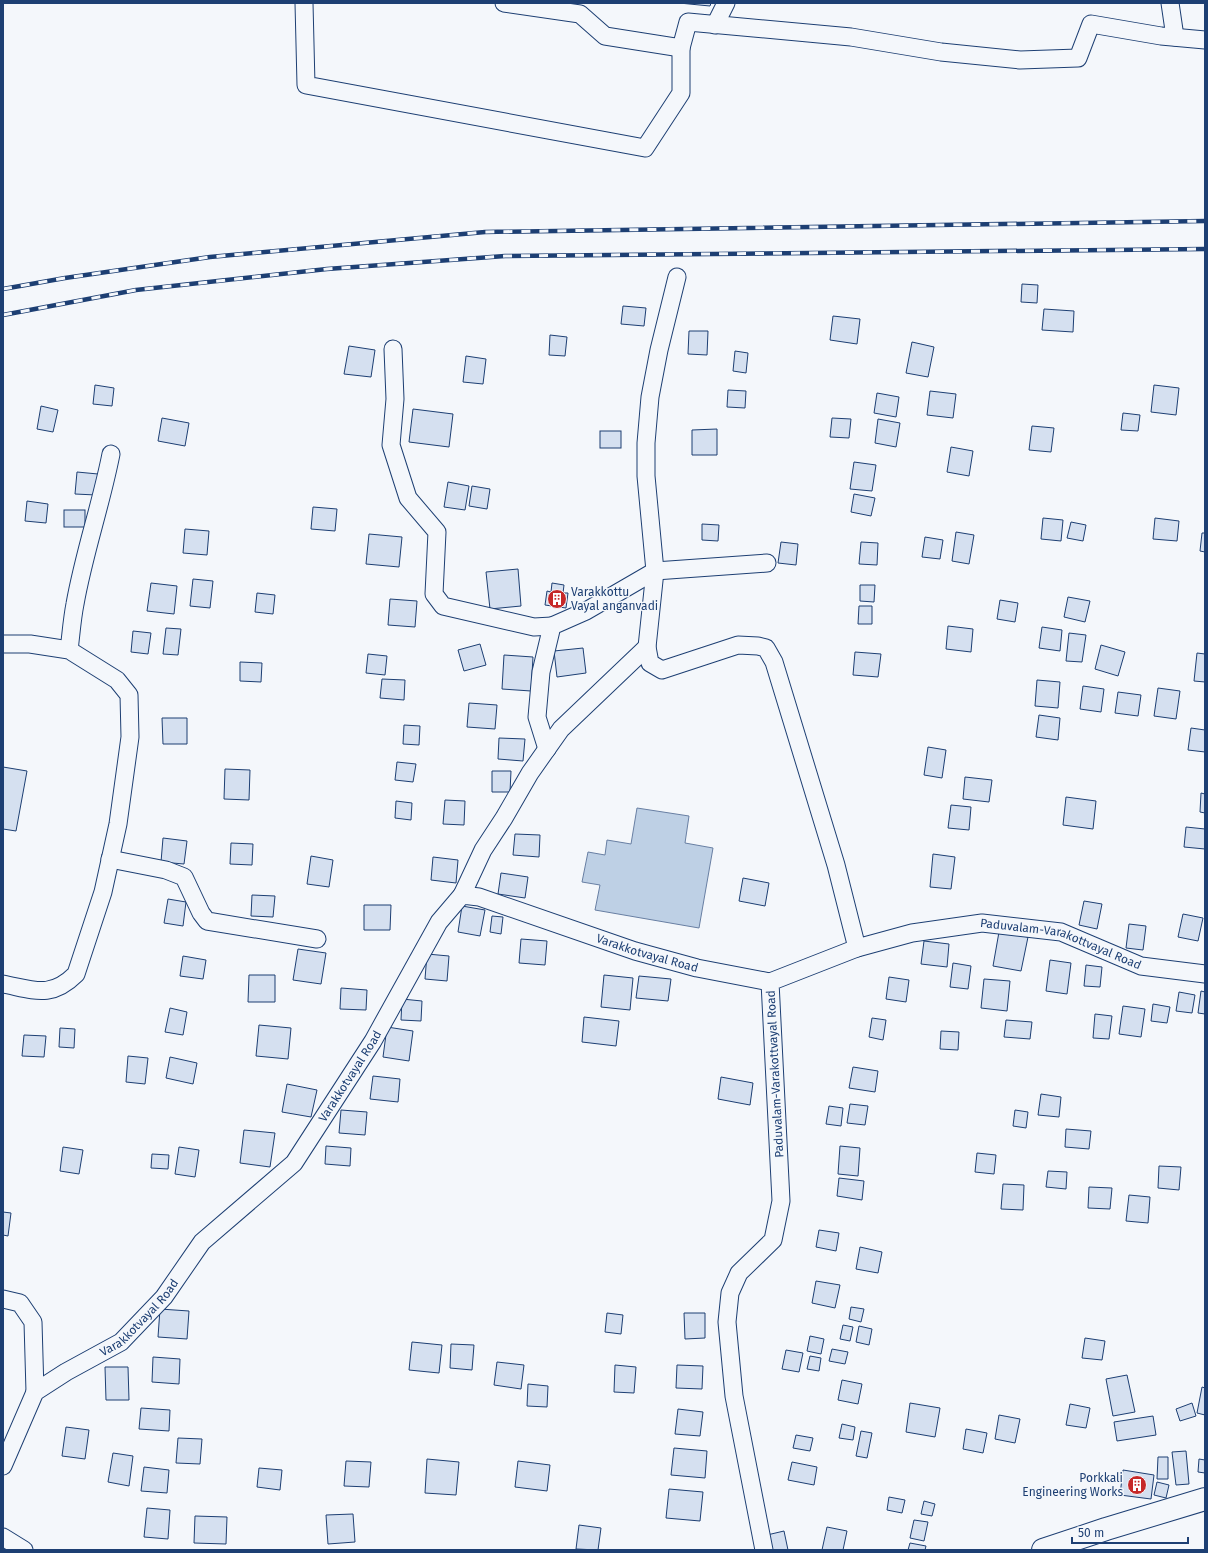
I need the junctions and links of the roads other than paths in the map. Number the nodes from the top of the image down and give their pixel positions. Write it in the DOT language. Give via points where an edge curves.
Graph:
graph roads {
  1 [pos="304,3"];
  2 [pos="504,3"];
  3 [pos="726,3"];
  4 [pos="1170,3"];
  5 [pos="715,25"];
  6 [pos="1175,37"];
  7 [pos="1205,40"];
  8 [pos="681,48"];
  9 [pos="677,277"];
  10 [pos="393,349"];
  11 [pos="111,454"];
  12 [pos="767,563"];
  13 [pos="655,571"];
  14 [pos="552,626"];
  15 [pos="3,644"];
  16 [pos="647,648"];
  17 [pos="69,650"];
  18 [pos="547,749"];
  19 [pos="110,859"];
  20 [pos="462,895"];
  21 [pos="317,939"];
  22 [pos="857,948"];
  23 [pos="1205,974"];
  24 [pos="770,982"];
  25 [pos="3,984"];
  26 [pos="3,1299"];
  27 [pos="35,1392"];
  28 [pos="3,1466"];
  29 [pos="1205,1499"];
  30 [pos="3,1537"];
  31 [pos="24,1550"];
  32 [pos="764,1550"];
  33 [pos="1043,1550"];
  1 -- 8 [label="street" via="306,85 645,148 681,93"];
  2 -- 8 [label="street" via="580,14 605,36"];
  3 -- 5 [label="street"];
  4 -- 6 [label="street"];
  5 -- 6 [label="street" via="851,37 941,52 1020,60 1078,58 1091,24"];
  5 -- 8 [label="street" via="688,22"];
  6 -- 7 [label="street"];
  9 -- 13 [label="street" via="650,397 646,443 646,476"];
  10 -- 14 [label="street" via="395,399 391,445 408,498 437,532 434,594 444,606 534,627"];
  11 -- 17 [label="street" via="75,604"];
  12 -- 13 [label="street"];
  13 -- 14 [label="street" via="586,611"];
  13 -- 16 [label="street"];
  14 -- 18 [label="street" via="541,672 537,717"];
  15 -- 17 [label="street" via="30,644"];
  16 -- 18 [label="street" via="561,729"];
  16 -- 22 [label="street" via="650,662 662,670 738,645 766,648 774,662 836,865"];
  17 -- 19 [label="street" via="117,680 129,695 130,737 118,824"];
  18 -- 20 [label="street" via="483,850"];
  19 -- 21 [label="street" via="166,870 184,877 207,921"];
  19 -- 25 [label="street" via="76,974 67,984 52,991"];
  20 -- 24 [label="street, Varakkotvayal Road" via="479,897 635,951 697,968"];
  20 -- 27 [label="street, Varakkotvayal Road" via="439,922 372,1040 294,1163 202,1242 164,1297 122,1342"];
  22 -- 23 [label="street, Paduvalam-Varakottvayal Road" via="912,933 982,923 1061,932 1141,966"];
  22 -- 24 [label="street, Paduvalam-Varakottvayal Road"];
  24 -- 32 [label="street, Paduvalam-Varakottvayal Road" via="781,1201 774,1240 739,1273 730,1293 727,1322 734,1396"];
  26 -- 27 [label="street" via="20,1303 33,1322"];
  27 -- 28 [label="street"];
  29 -- 33 [label="highway"];
  30 -- 31 [label="street"];
}
